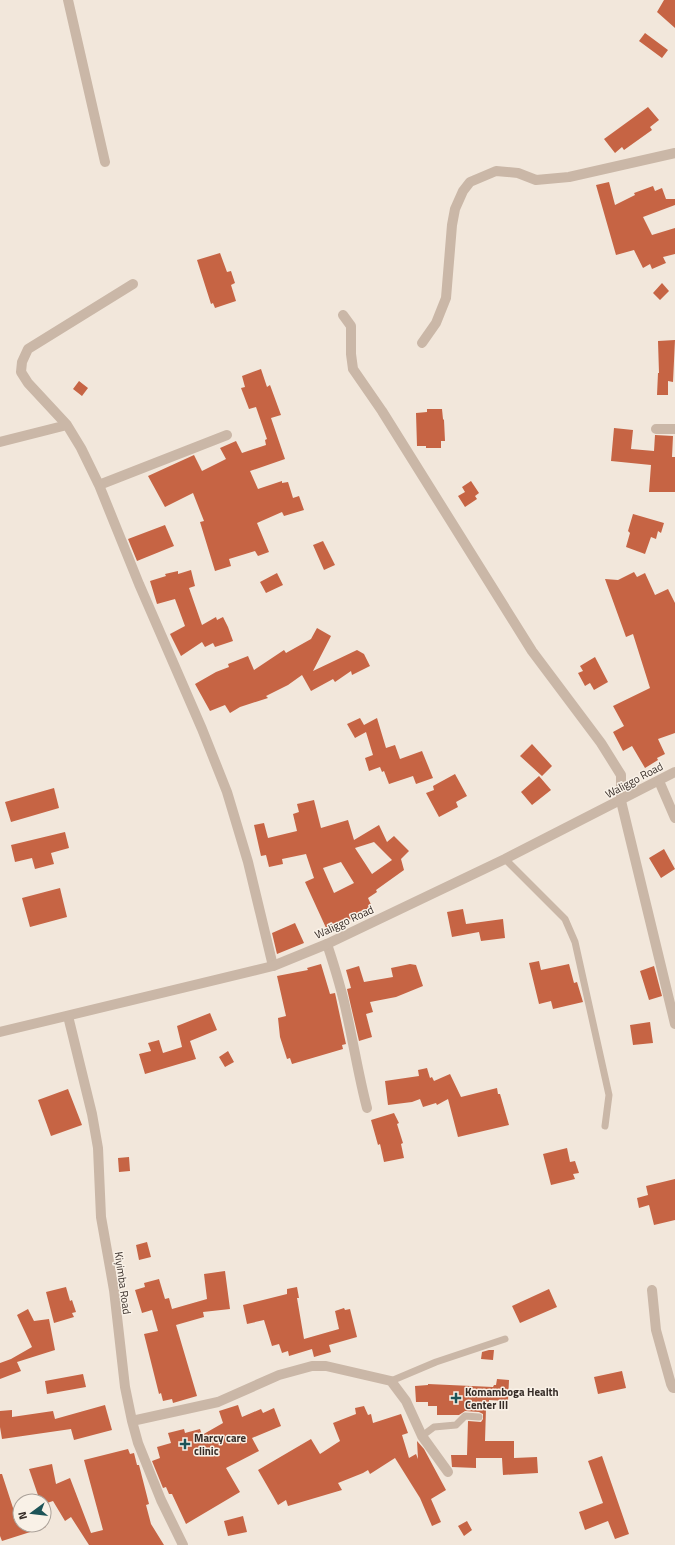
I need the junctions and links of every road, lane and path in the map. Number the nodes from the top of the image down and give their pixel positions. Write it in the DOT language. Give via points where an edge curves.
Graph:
graph roads {
  1 [pos="68,0"];
  2 [pos="675,153"];
  3 [pos="105,162"];
  4 [pos="133,284"];
  5 [pos="343,315"];
  6 [pos="422,343"];
  7 [pos="67,425"];
  8 [pos="656,429"];
  9 [pos="675,429"];
  10 [pos="227,435"];
  11 [pos="0,442"];
  12 [pos="99,485"];
  13 [pos="675,772"];
  14 [pos="659,781"];
  15 [pos="621,800"];
  16 [pos="675,818"];
  17 [pos="505,858"];
  18 [pos="327,944"];
  19 [pos="273,966"];
  20 [pos="68,1016"];
  21 [pos="675,1024"];
  22 [pos="0,1032"];
  23 [pos="367,1108"];
  24 [pos="605,1126"];
  25 [pos="652,1290"];
  26 [pos="505,1339"];
  27 [pos="391,1381"];
  28 [pos="674,1391"];
  29 [pos="478,1417"];
  30 [pos="132,1422"];
  31 [pos="422,1436"];
  32 [pos="448,1472"];
  33 [pos="183,1545"];
  1 -- 3 [label="street"];
  2 -- 6 [label="street" via="569,177 536,180 518,173 496,171 470,182 455,209 446,298 436,323"];
  4 -- 7 [label="street" via="28,349 21,372"];
  5 -- 15 [label="street" via="351,326 353,369 532,651 613,762 621,775"];
  7 -- 11 [label="street"];
  7 -- 12 [label="street"];
  8 -- 9 [label="street"];
  10 -- 12 [label="street"];
  12 -- 19 [label="street" via="227,792 248,862"];
  13 -- 14 [label="street, Waliggo Road"];
  14 -- 15 [label="street, Waliggo Road"];
  14 -- 16 [label="street"];
  15 -- 17 [label="street, Waliggo Road"];
  15 -- 21 [label="street"];
  17 -- 18 [label="street, Waliggo Road"];
  17 -- 24 [label="lane" via="565,918 575,942 609,1096"];
  18 -- 19 [label="street, Waliggo Road"];
  18 -- 23 [label="street" via="348,1016"];
  19 -- 20 [label="street, Waliggo Road"];
  20 -- 22 [label="street, Waliggo Road"];
  20 -- 30 [label="street, Kiyimba Road" via="98,1148 100,1217 114,1290 125,1387"];
  25 -- 28 [label="street" via="656,1330"];
  26 -- 27 [label="lane" via="436,1362"];
  27 -- 30 [label="street" via="326,1366 312,1366 278,1376 218,1402"];
  27 -- 31 [label="street" via="406,1401"];
  29 -- 31 [label="lane" via="465,1416 456,1424 434,1427"];
  30 -- 33 [label="street, Kiyimba Road" via="161,1500"];
  31 -- 32 [label="street"];
}
